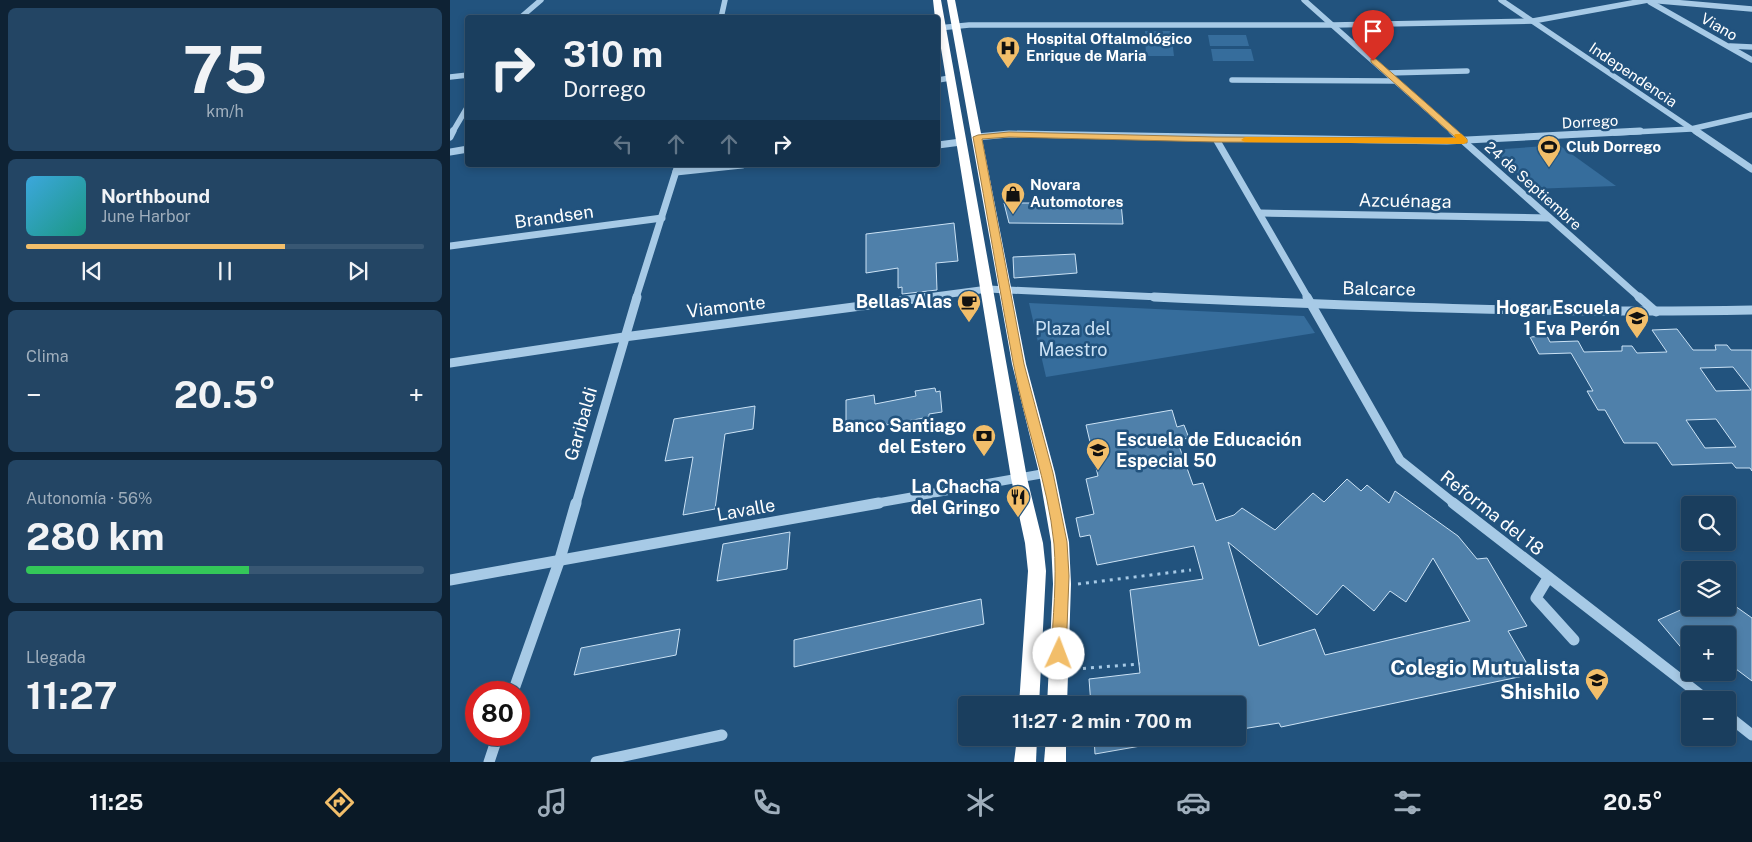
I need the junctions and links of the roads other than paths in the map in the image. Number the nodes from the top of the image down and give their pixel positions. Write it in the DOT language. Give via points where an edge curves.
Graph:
graph roads {
  1 [pos="541,0"];
  2 [pos="725,0"];
  3 [pos="938,0"];
  4 [pos="951,0"];
  5 [pos="1304,0"];
  6 [pos="1501,0"];
  7 [pos="1648,0"];
  8 [pos="1752,9"];
  9 [pos="524,15"];
  10 [pos="722,15"];
  11 [pos="939,15"];
  12 [pos="1533,21"];
  13 [pos="1333,25"];
  14 [pos="956,26"];
  15 [pos="940,28"];
  16 [pos="1727,46"];
  17 [pos="1752,47"];
  18 [pos="1752,60"];
  19 [pos="1467,71"];
  20 [pos="1387,73"];
  21 [pos="465,75"];
  22 [pos="450,77"];
  23 [pos="950,78"];
  24 [pos="940,80"];
  25 [pos="1232,80"];
  26 [pos="1396,80"];
  27 [pos="465,111"];
  28 [pos="1752,115"];
  29 [pos="1691,129"];
  30 [pos="450,136"];
  31 [pos="978,137"];
  32 [pos="1216,139"];
  33 [pos="1464,141"];
  34 [pos="961,142"];
  35 [pos="940,145"];
  36 [pos="465,150"];
  37 [pos="450,152"];
  38 [pos="699,167"];
  39 [pos="677,168"];
  40 [pos="1752,169"];
  41 [pos="1260,213"];
  42 [pos="662,218"];
  43 [pos="1549,218"];
  44 [pos="450,246"];
  45 [pos="988,289"];
  46 [pos="1006,289"];
  47 [pos="1312,304"];
  48 [pos="1752,310"];
  49 [pos="1656,312"];
  50 [pos="624,337"];
  51 [pos="450,362"];
  52 [pos="1047,473"];
  53 [pos="1020,478"];
  54 [pos="560,559"];
  55 [pos="1548,578"];
  56 [pos="450,580"];
  57 [pos="1574,640"];
  58 [pos="517,681"];
  59 [pos="1694,691"];
  60 [pos="1030,696"];
  61 [pos="1057,696"];
  62 [pos="1736,722"];
  63 [pos="722,735"];
  64 [pos="1752,735"];
  65 [pos="494,746"];
  66 [pos="1026,746"];
  67 [pos="1056,746"];
  68 [pos="489,762"];
  69 [pos="596,762"];
  70 [pos="1025,762"];
  71 [pos="1055,762"];
  1 -- 9 [label="street"];
  2 -- 10 [label="street"];
  3 -- 11 [label="highway"];
  4 -- 14 [label="highway"];
  5 -- 13 [label="street, 24 de Septiembre"];
  6 -- 12 [label="street, Independencia"];
  7 -- 8 [label="street"];
  7 -- 12 [label="street"];
  7 -- 16 [label="street, Viano"];
  12 -- 13 [label="street"];
  12 -- 29 [label="street, Independencia"];
  13 -- 14 [label="street"];
  13 -- 20 [label="street, 24 de Septiembre"];
  14 -- 15 [label="street"];
  14 -- 31 [label="highway"];
  15 -- 23 [label="highway"];
  16 -- 17 [label="street"];
  16 -- 18 [label="street, Viano"];
  19 -- 20 [label="street"];
  20 -- 26 [label="street, 24 de Septiembre"];
  21 -- 22 [label="street"];
  23 -- 24 [label="street"];
  23 -- 34 [label="highway"];
  25 -- 26 [label="street"];
  26 -- 33 [label="street, 24 de Septiembre"];
  27 -- 30 [label="street"];
  28 -- 29 [label="street, Dorrego"];
  29 -- 33 [label="street, Dorrego"];
  29 -- 40 [label="street, Independencia"];
  31 -- 32 [label="street, Dorrego" via="1009,134"];
  31 -- 46 [label="highway"];
  32 -- 33 [label="street, Dorrego"];
  32 -- 41 [label="street, Reforma del 18"];
  33 -- 43 [label="street, 24 de Septiembre"];
  34 -- 35 [label="street"];
  34 -- 45 [label="highway"];
  36 -- 37 [label="street"];
  38 -- 39 [label="street"];
  39 -- 42 [label="street, Garibaldi"];
  41 -- 43 [label="street, Azcuénaga"];
  41 -- 47 [label="street, Reforma del 18"];
  42 -- 44 [label="street, Brandsen"];
  42 -- 50 [label="street, Garibaldi"];
  43 -- 49 [label="street, 24 de Septiembre"];
  45 -- 46 [label="street, Viamonte"];
  45 -- 50 [label="street, Viamonte"];
  45 -- 53 [label="highway"];
  46 -- 47 [label="street, Balcarce"];
  46 -- 52 [label="highway" via="1019,364"];
  47 -- 49 [label="street, Balcarce"];
  47 -- 55 [label="street, Reforma del 18" via="1400,460"];
  48 -- 49 [label="street, Balcarce"];
  50 -- 51 [label="street, Viamonte"];
  50 -- 54 [label="street, Garibaldi"];
  52 -- 53 [label="street, Lavalle"];
  52 -- 61 [label="highway" via="1060,542 1062,584"];
  53 -- 54 [label="street, Lavalle"];
  53 -- 60 [label="highway" via="1037,571"];
  54 -- 56 [label="street, Lavalle"];
  54 -- 58 [label="street, Garibaldi"];
  55 -- 57 [label="street" via="1536,598"];
  55 -- 59 [label="street, Reforma del 18"];
  62 -- 64 [label="street"];
  63 -- 69 [label="street"];
  65 -- 68 [label="street"];
  66 -- 70 [label="highway"];
  67 -- 71 [label="highway"];
}
